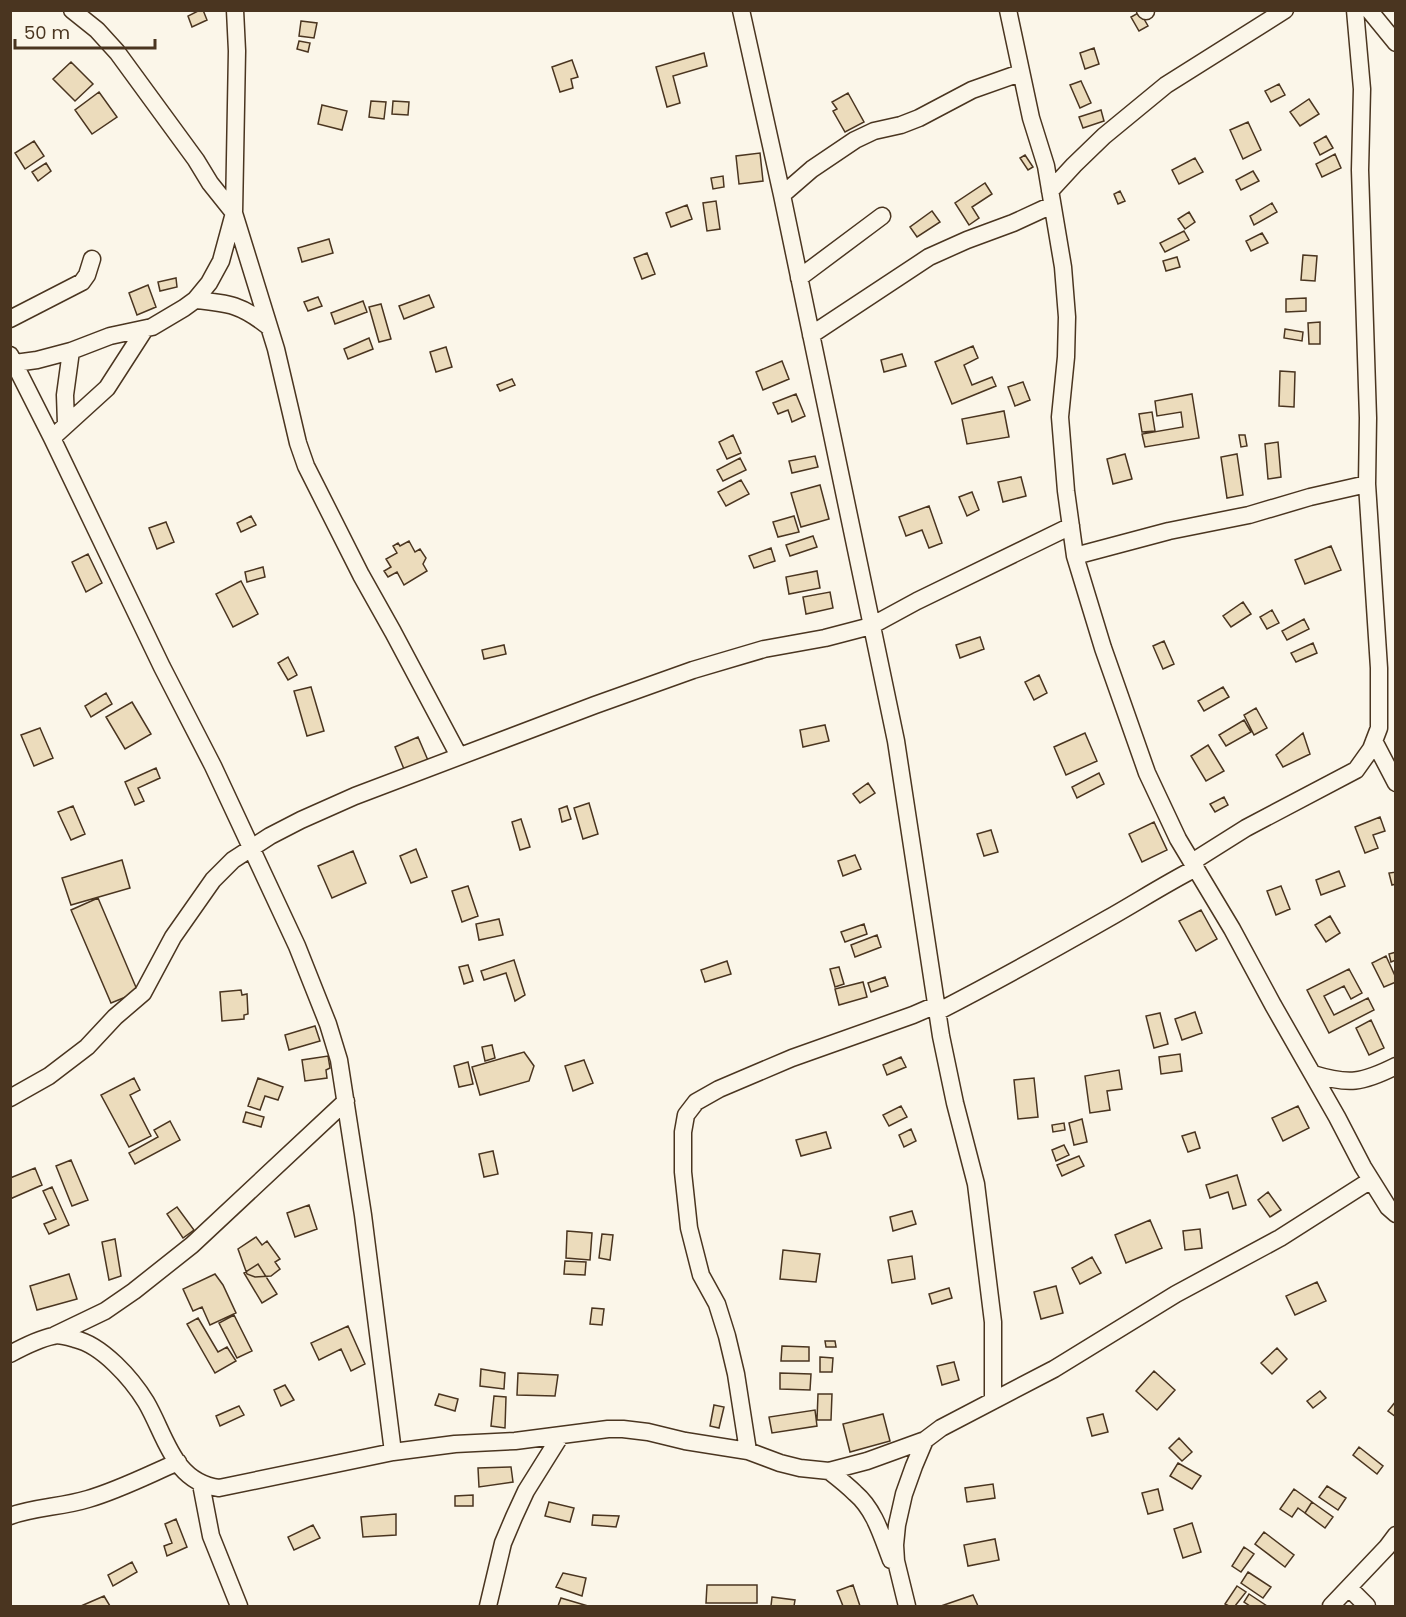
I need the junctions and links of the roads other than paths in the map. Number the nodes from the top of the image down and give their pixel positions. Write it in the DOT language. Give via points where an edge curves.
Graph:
graph roads {
  1 [pos="72,10"];
  2 [pos="235,10"];
  3 [pos="741,10"];
  4 [pos="1008,10"];
  5 [pos="1285,10"];
  6 [pos="1355,10"];
  7 [pos="1369,10"];
  8 [pos="1395,44"];
  9 [pos="1020,73"];
  10 [pos="782,195"];
  11 [pos="1051,198"];
  12 [pos="234,213"];
  13 [pos="882,216"];
  14 [pos="92,259"];
  15 [pos="799,278"];
  16 [pos="195,300"];
  17 [pos="10,319"];
  18 [pos="269,327"];
  19 [pos="145,329"];
  20 [pos="811,335"];
  21 [pos="71,351"];
  22 [pos="13,359"];
  23 [pos="66,424"];
  24 [pos="52,438"];
  25 [pos="1367,484"];
  26 [pos="1071,525"];
  27 [pos="1075,556"];
  28 [pos="871,626"];
  29 [pos="1387,654"];
  30 [pos="1374,741"];
  31 [pos="459,756"];
  32 [pos="1395,783"];
  33 [pos="251,847"];
  34 [pos="1194,865"];
  35 [pos="937,1008"];
  36 [pos="1395,1066"];
  37 [pos="1313,1074"];
  38 [pos="10,1098"];
  39 [pos="346,1101"];
  40 [pos="1371,1180"];
  41 [pos="1395,1214"];
  42 [pos="55,1335"];
  43 [pos="10,1354"];
  44 [pos="993,1400"];
  45 [pos="561,1435"];
  46 [pos="925,1440"];
  47 [pos="748,1451"];
  48 [pos="393,1452"];
  49 [pos="178,1461"];
  50 [pos="829,1471"];
  51 [pos="201,1484"];
  52 [pos="10,1516"];
  53 [pos="1395,1535"];
  54 [pos="901,1584"];
  55 [pos="1349,1588"];
  56 [pos="239,1606"];
  57 [pos="488,1606"];
  58 [pos="907,1606"];
  59 [pos="1331,1606"];
  60 [pos="1367,1606"];
  1 -- 12 [label="street" via="117,52"];
  2 -- 12 [label="street"];
  3 -- 10 [label="street"];
  4 -- 9 [label="street"];
  5 -- 11 [label="street" via="1166,85 1074,165"];
  6 -- 25 [label="street" via="1362,89 1360,170"];
  7 -- 8 [label="street"];
  9 -- 10 [label="street" via="972,90 902,125 855,140"];
  9 -- 11 [label="street"];
  10 -- 15 [label="street"];
  11 -- 20 [label="street" via="1013,223 929,256"];
  11 -- 26 [label="street" via="1067,317 1059,417"];
  12 -- 16 [label="street" via="221,261"];
  12 -- 18 [label="street"];
  13 -- 15 [label="street"];
  14 -- 17 [label="street" via="82,282"];
  15 -- 20 [label="street"];
  16 -- 18 [label="street" via="240,308"];
  16 -- 19 [label="street"];
  18 -- 31 [label="street" via="310,476"];
  19 -- 21 [label="street" via="110,336"];
  19 -- 23 [label="street" via="107,388"];
  20 -- 28 [label="street"];
  21 -- 22 [label="street" via="38,360"];
  21 -- 23 [label="street"];
  22 -- 24 [label="street"];
  23 -- 24 [label="street"];
  24 -- 33 [label="street"];
  25 -- 27 [label="street"];
  25 -- 29 [label="street"];
  26 -- 27 [label="street"];
  26 -- 28 [label="street"];
  27 -- 34 [label="street" via="1147,772"];
  28 -- 31 [label="street" via="764,649 693,670"];
  28 -- 35 [label="street" via="896,741"];
  29 -- 30 [label="street" via="1379,728"];
  30 -- 32 [label="street"];
  30 -- 34 [label="street" via="1356,770 1246,828"];
  31 -- 33 [label="street" via="301,819"];
  33 -- 38 [label="street" via="213,879 173,937 142,993 87,1047 49,1076"];
  33 -- 39 [label="street" via="328,1024"];
  34 -- 35 [label="street" via="996,982"];
  34 -- 37 [label="street"];
  35 -- 44 [label="street" via="976,1184 993,1322"];
  35 -- 47 [label="street" via="825,1045 719,1089 696,1102 686,1115 683,1172 689,1228 701,1275 717,1304 727,1336"];
  36 -- 37 [label="street" via="1374,1077 1348,1082"];
  37 -- 40 [label="street"];
  39 -- 42 [label="street" via="192,1245 105,1311"];
  39 -- 48 [label="street"];
  40 -- 41 [label="street"];
  40 -- 44 [label="street" via="1280,1238"];
  42 -- 43 [label="street"];
  42 -- 49 [label="street" via="87,1342 110,1359 145,1401"];
  44 -- 46 [label="street"];
  45 -- 47 [label="street" via="623,1429"];
  45 -- 48 [label="street"];
  45 -- 57 [label="street" via="514,1517 503,1543"];
  46 -- 50 [label="street"];
  46 -- 54 [label="street" via="897,1524 895,1545"];
  47 -- 50 [label="street" via="790,1465"];
  48 -- 51 [label="street" via="219,1488"];
  49 -- 51 [label="street"];
  49 -- 52 [label="street" via="88,1499"];
  50 -- 54 [label="street" via="865,1504 879,1527"];
  51 -- 56 [label="street" via="211,1536"];
  53 -- 55 [label="street"];
  54 -- 58 [label="street"];
  55 -- 59 [label="street"];
  55 -- 60 [label="street"];
}
